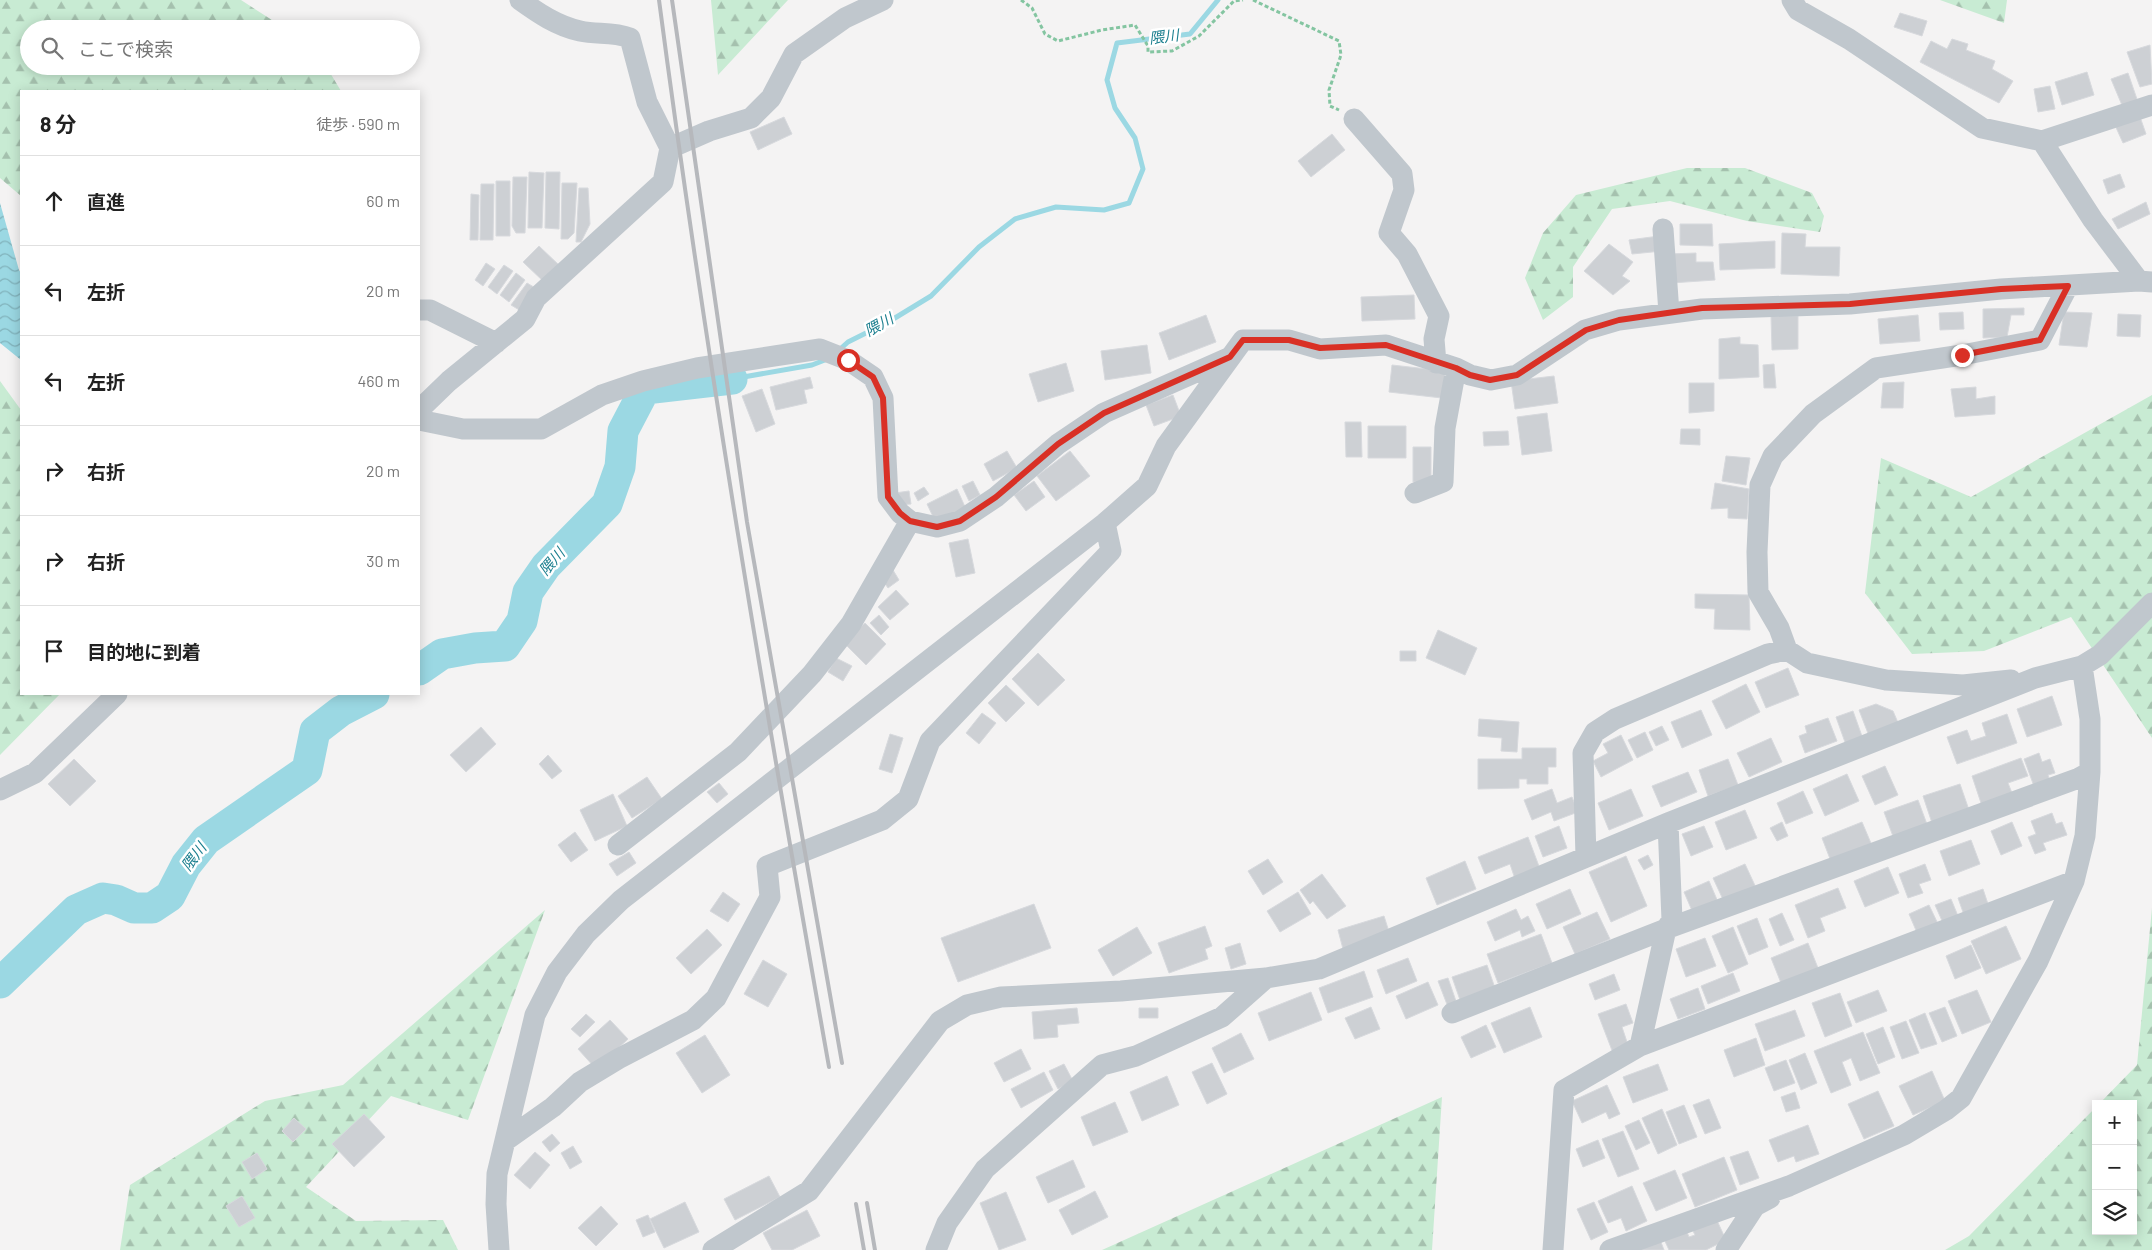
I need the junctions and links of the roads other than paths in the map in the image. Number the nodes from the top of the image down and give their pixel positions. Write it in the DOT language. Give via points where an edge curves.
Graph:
graph roads {
  1 [pos="520,0"];
  2 [pos="883,0"];
  3 [pos="1792,0"];
  4 [pos="2152,105"];
  5 [pos="1354,119"];
  6 [pos="2042,141"];
  7 [pos="670,148"];
  8 [pos="1663,229"];
  9 [pos="2145,282"];
  10 [pos="2068,286"];
  11 [pos="420,310"];
  12 [pos="1669,313"];
  13 [pos="496,343"];
  14 [pos="1230,357"];
  15 [pos="1446,365"];
  16 [pos="420,409"];
  17 [pos="420,420"];
  18 [pos="1415,494"];
  19 [pos="910,521"];
  20 [pos="1105,523"];
  21 [pos="2152,603"];
  22 [pos="1787,650"];
  23 [pos="2082,666"];
  24 [pos="2034,678"];
  25 [pos="116,695"];
  26 [pos="2090,772"];
  27 [pos="0,790"];
  28 [pos="1668,823"];
  29 [pos="618,846"];
  30 [pos="1586,858"];
  31 [pos="2074,881"];
  32 [pos="1666,929"];
  33 [pos="1266,978"];
  34 [pos="1452,1014"];
  35 [pos="1640,1046"];
  36 [pos="505,1140"];
  37 [pos="1789,1186"];
  38 [pos="499,1250"];
  39 [pos="714,1250"];
  40 [pos="936,1250"];
  41 [pos="1552,1250"];
  42 [pos="1610,1250"];
  43 [pos="1726,1250"];
  1 -- 7 [label="street" via="546,19 580,31 617,33 630,38 647,102"];
  2 -- 7 [label="street" via="845,18 794,54 771,98 751,118"];
  3 -- 6 [label="street" via="1798,10 1849,39 1982,128"];
  4 -- 6 [label="street"];
  5 -- 15 [label="street" via="1402,174 1404,190 1389,233 1407,254 1439,316 1434,339"];
  6 -- 9 [label="street" via="2093,220"];
  7 -- 13 [label="street" via="663,182 548,286 536,298 525,319"];
  8 -- 12 [label="street"];
  9 -- 10 [label="street"];
  10 -- 12 [label="street" via="2001,289 1850,304 1702,308"];
  10 -- 22 [label="street" via="2040,340 1876,368 1813,414 1773,456 1760,485 1758,592 1779,628"];
  11 -- 13 [label="street" via="430,310"];
  12 -- 15 [label="street" via="1619,320 1586,330 1517,375 1490,380"];
  13 -- 16 [label="street"];
  14 -- 15 [label="street" via="1243,340 1289,340 1320,348 1386,345"];
  14 -- 19 [label="street" via="1104,413 1058,444 996,497 960,521 937,527"];
  14 -- 20 [label="street" via="1166,446 1147,486"];
  15 -- 18 [label="street" via="1443,482"];
  17 -- 19 [label="street" via="464,429 541,429 602,395 644,381 697,368 820,348 848,360 873,377 883,398 888,497"];
  19 -- 29 [label="street" via="851,624 812,674 738,752"];
  20 -- 36 [label="street" via="621,900 586,934 557,972 535,1015"];
  20 -- 36 [label="street" via="1111,551 930,742 908,799 882,820 767,866 770,898 716,998 693,1020 580,1082 554,1107"];
  21 -- 23 [label="street" via="2100,655"];
  22 -- 24 [label="street" via="1807,663 1886,680 1964,684"];
  22 -- 30 [label="street" via="1768,654 1615,719 1595,732 1583,753"];
  23 -- 24 [label="street"];
  23 -- 26 [label="street" via="2090,719"];
  24 -- 28 [label="street"];
  25 -- 27 [label="street" via="35,773"];
  26 -- 31 [label="street" via="2085,836"];
  26 -- 32 [label="street"];
  28 -- 30 [label="street"];
  28 -- 32 [label="street" via="1672,920"];
  30 -- 33 [label="street" via="1319,969"];
  31 -- 35 [label="street"];
  31 -- 37 [label="street" via="2038,961 1960,1098 1904,1135"];
  32 -- 34 [label="street"];
  32 -- 35 [label="street"];
  33 -- 39 [label="street" via="1121,991 1001,997 967,1005 940,1021 810,1191"];
  33 -- 40 [label="street" via="1222,1017 1136,1056 1102,1066 985,1169 947,1223"];
  35 -- 41 [label="street" via="1564,1090"];
  36 -- 38 [label="street" via="497,1174"];
  37 -- 42 [label="street"];
  37 -- 43 [label="street" via="1755,1206"];
}
